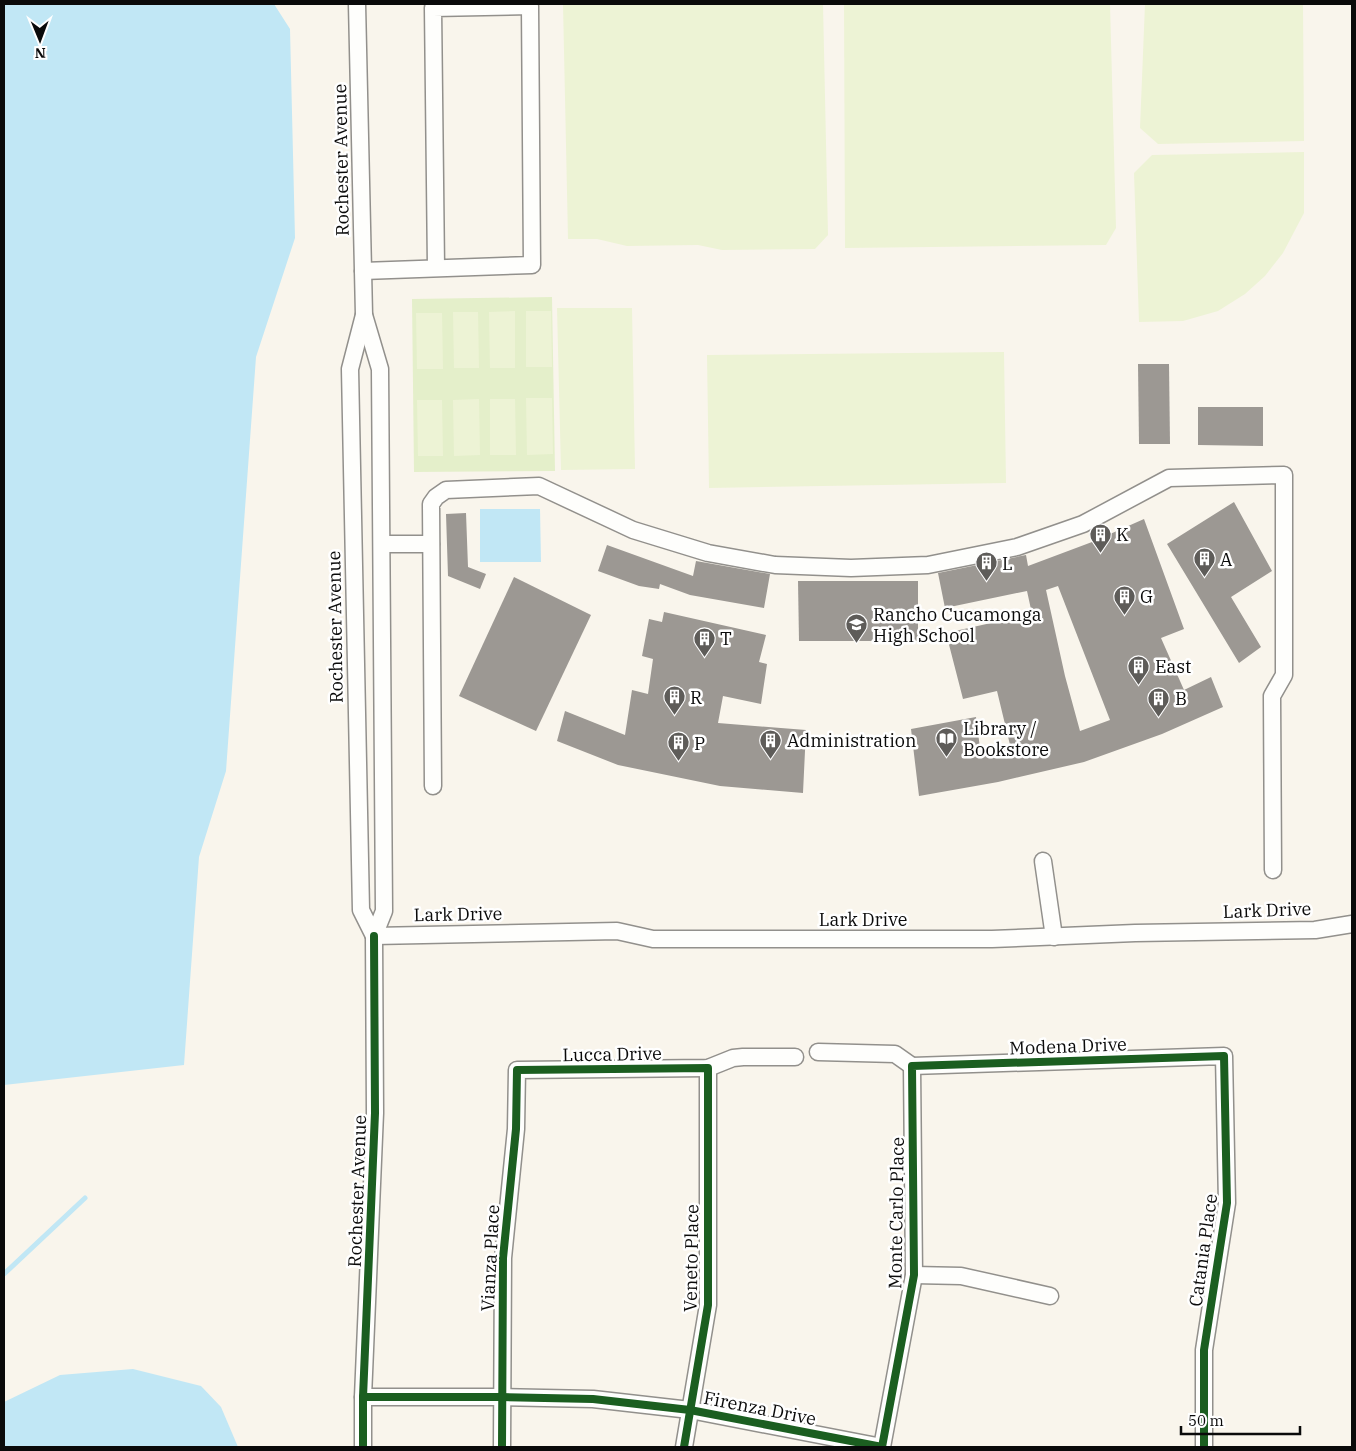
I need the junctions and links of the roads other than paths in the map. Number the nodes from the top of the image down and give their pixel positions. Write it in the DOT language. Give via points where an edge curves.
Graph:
graph roads {
  1 [pos="357,4"];
  2 [pos="531,5"];
  3 [pos="436,268"];
  4 [pos="363,270"];
  5 [pos="364,315"];
  6 [pos="382,544"];
  7 [pos="431,544"];
  8 [pos="433,786"];
  9 [pos="1043,861"];
  10 [pos="1273,870"];
  11 [pos="1352,924"];
  12 [pos="374,936"];
  13 [pos="1054,937"];
  14 [pos="818,1052"];
  15 [pos="1224,1056"];
  16 [pos="795,1057"];
  17 [pos="912,1066"];
  18 [pos="708,1068"];
  19 [pos="517,1070"];
  20 [pos="914,1275"];
  21 [pos="1050,1296"];
  22 [pos="363,1397"];
  23 [pos="502,1397"];
  24 [pos="690,1410"];
  25 [pos="363,1447"];
  26 [pos="502,1447"];
  27 [pos="684,1447"];
  28 [pos="882,1447"];
  29 [pos="1204,1447"];
  1 -- 4 [label="street, Rochester Avenue"];
  2 -- 3 [label="street" via="532,265"];
  2 -- 3 [label="street" via="433,8"];
  3 -- 4 [label="street"];
  4 -- 5 [label="street, Rochester Avenue"];
  5 -- 6 [label="street, Rochester Avenue" via="380,369"];
  5 -- 12 [label="street, Rochester Avenue" via="350,369 350,388 361,910"];
  6 -- 7 [label="street"];
  6 -- 12 [label="street, Rochester Avenue" via="384,911"];
  7 -- 8 [label="street"];
  7 -- 10 [label="street" via="431,504 446,490 539,486 633,530 708,553 786,565 851,568 928,565 1017,546 1083,524 1169,478 1284,475 1284,675 1272,696"];
  9 -- 13 [label="street"];
  11 -- 13 [label="street, Lark Drive" via="1315,930"];
  12 -- 13 [label="street, Lark Drive" via="616,931 653,940"];
  12 -- 22 [label="street, Rochester Avenue" via="375,1113"];
  14 -- 17 [label="street" via="895,1054"];
  15 -- 17 [label="street, Modena Drive"];
  15 -- 29 [label="street, Catania Place" via="1227,1203 1204,1350"];
  16 -- 18 [label="street" via="733,1058"];
  17 -- 20 [label="street, Monte Carlo Place"];
  18 -- 19 [label="street, Lucca Drive"];
  18 -- 24 [label="street, Veneto Place" via="708,1305"];
  19 -- 23 [label="street, Vianza Place" via="516,1129 503,1258"];
  20 -- 21 [label="street" via="960,1276"];
  20 -- 28 [label="street, Monte Carlo Place"];
  22 -- 23 [label="street, Firenza Drive"];
  22 -- 25 [label="street, Rochester Avenue"];
  23 -- 24 [label="street, Firenza Drive" via="593,1400"];
  23 -- 26 [label="street, Vianza Place"];
  24 -- 27 [label="street, Veneto Place"];
  24 -- 28 [label="street, Firenza Drive"];
}
